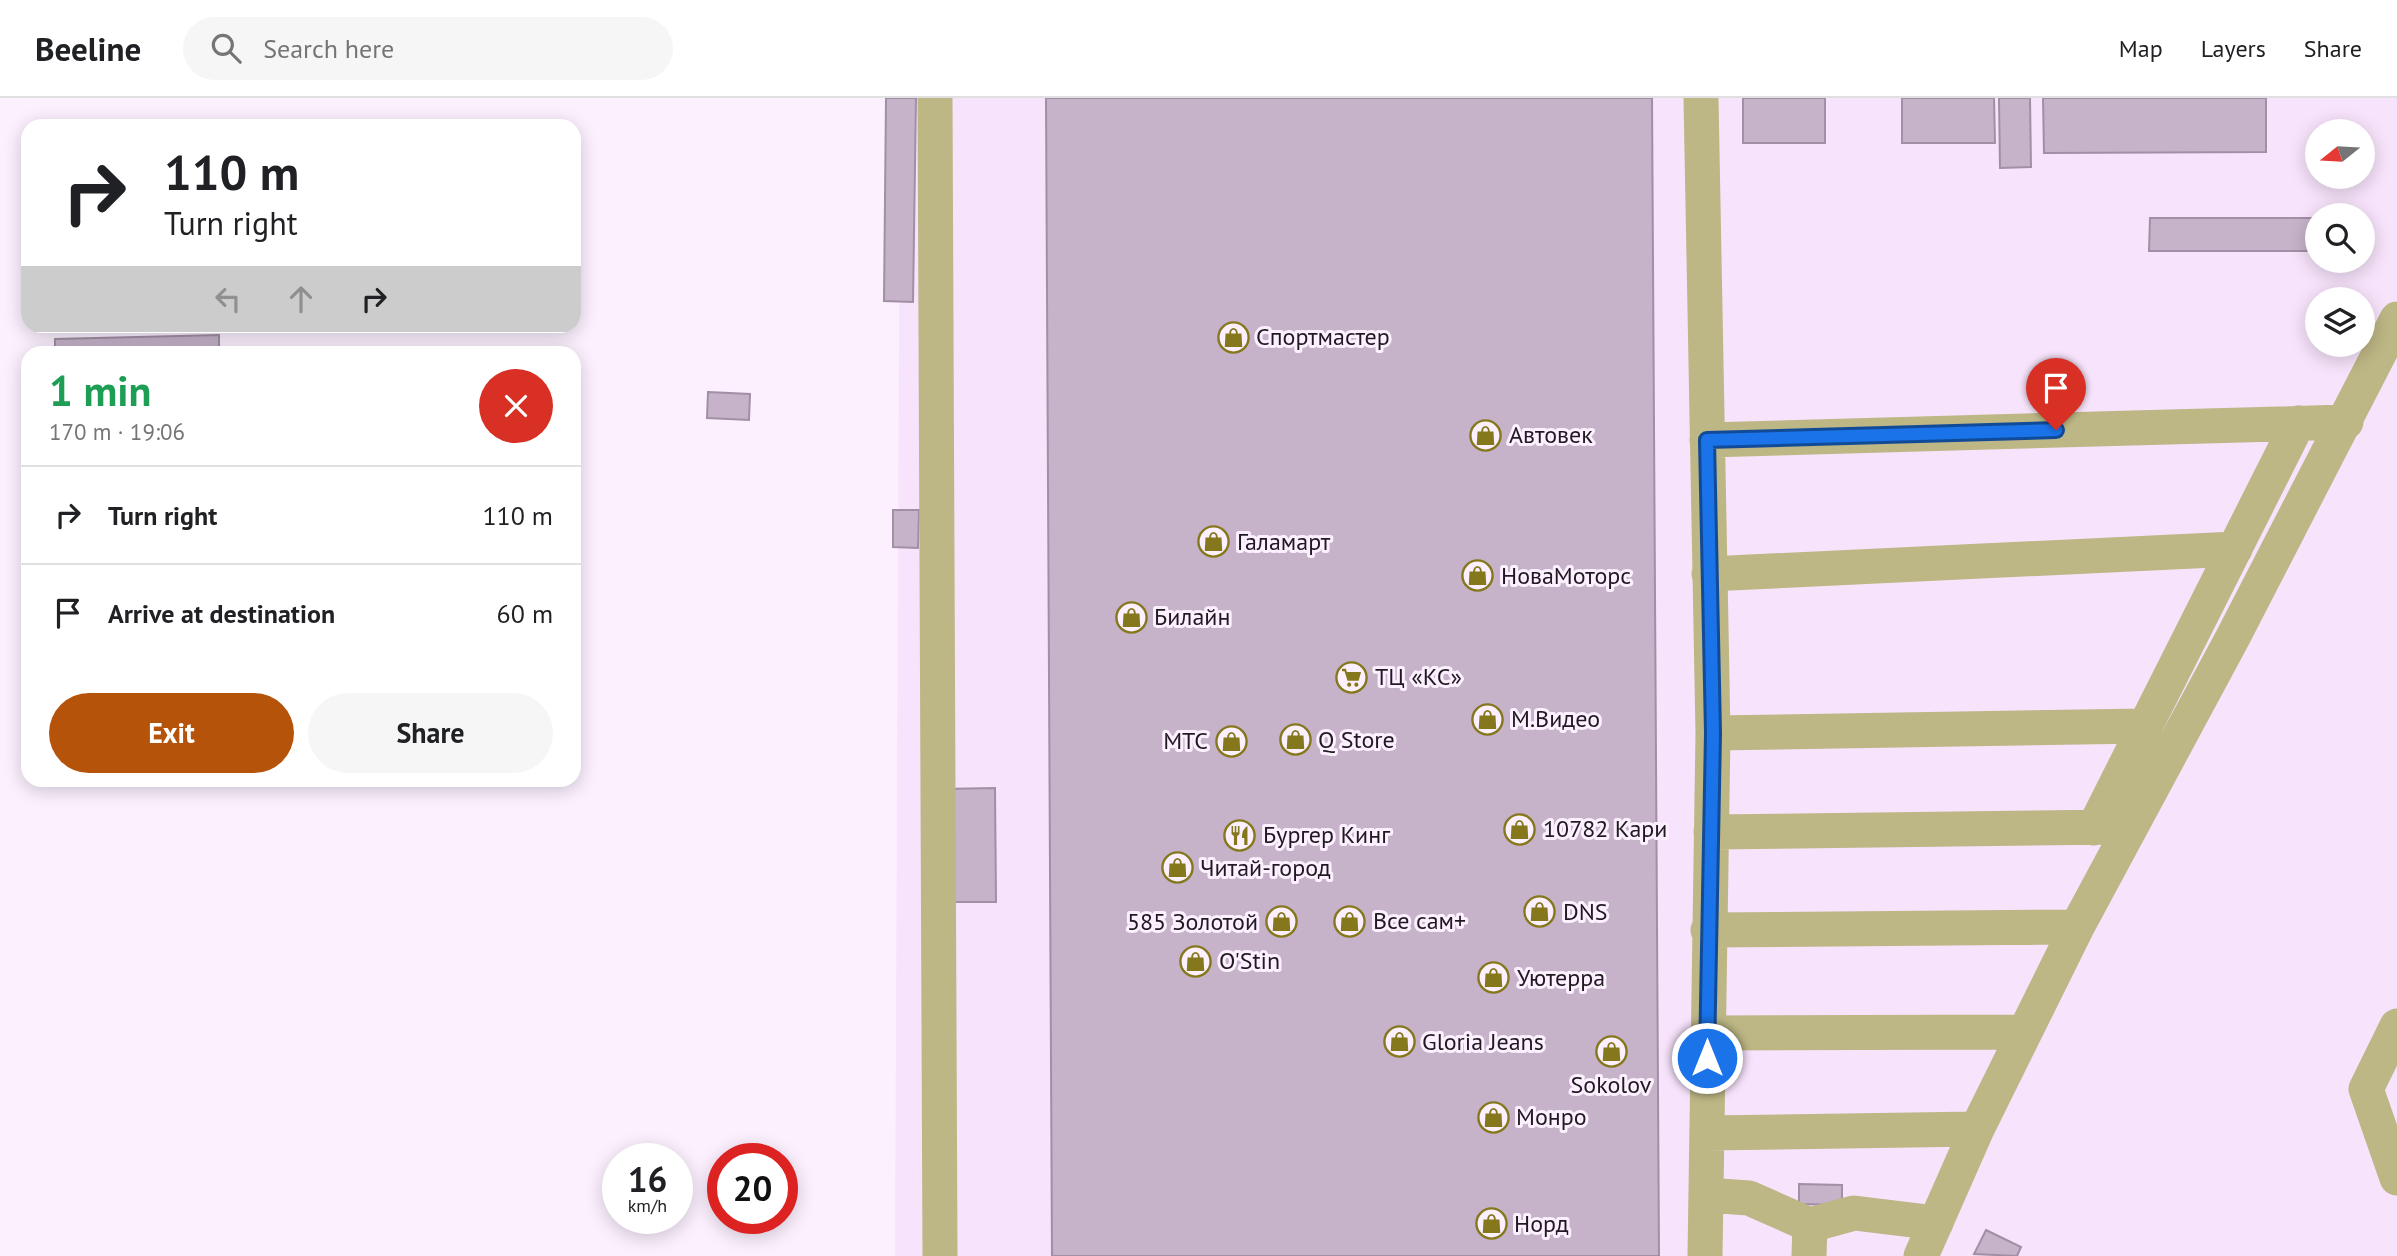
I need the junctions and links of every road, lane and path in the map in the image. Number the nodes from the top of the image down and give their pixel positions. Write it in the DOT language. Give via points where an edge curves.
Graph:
graph roads {
  1 [pos="935,98"];
  2 [pos="1701,98"];
  3 [pos="2397,319"];
  4 [pos="2346,422"];
  5 [pos="2298,423"];
  6 [pos="1707,440"];
  7 [pos="2235,549"];
  8 [pos="1709,574"];
  9 [pos="2144,726"];
  10 [pos="1713,733"];
  11 [pos="2131,827"];
  12 [pos="2094,828"];
  13 [pos="1711,832"];
  14 [pos="2077,926"];
  15 [pos="1708,930"];
  16 [pos="2397,1026"];
  17 [pos="2025,1032"];
  18 [pos="1708,1033"];
  19 [pos="1977,1129"];
  20 [pos="1707,1133"];
  21 [pos="2397,1178"];
  22 [pos="1706,1195"];
  23 [pos="1809,1240"];
  24 [pos="1931,1246"];
  25 [pos="940,1256"];
  26 [pos="1705,1256"];
  1 -- 25 [label="lane"];
  2 -- 6 [label="lane"];
  3 -- 4 [label="lane"];
  4 -- 5 [label="lane"];
  4 -- 11 [label="lane"];
  5 -- 6 [label="lane"];
  5 -- 7 [label="lane"];
  6 -- 8 [label="lane"];
  7 -- 8 [label="lane"];
  7 -- 9 [label="lane"];
  8 -- 10 [label="lane"];
  9 -- 10 [label="lane"];
  9 -- 12 [label="lane"];
  10 -- 13 [label="lane"];
  11 -- 12 [label="lane"];
  11 -- 14 [label="lane"];
  12 -- 13 [label="lane"];
  13 -- 15 [label="lane"];
  14 -- 15 [label="lane"];
  14 -- 17 [label="lane"];
  15 -- 18 [label="lane"];
  16 -- 21 [label="lane" via="2366,1089"];
  17 -- 18 [label="lane"];
  17 -- 19 [label="lane"];
  18 -- 20 [label="lane"];
  19 -- 20 [label="lane"];
  19 -- 24 [label="lane"];
  20 -- 22 [label="lane"];
  22 -- 23 [label="lane" via="1749,1198"];
  22 -- 26 [label="lane"];
  23 -- 24 [label="lane" via="1854,1213"];
}
